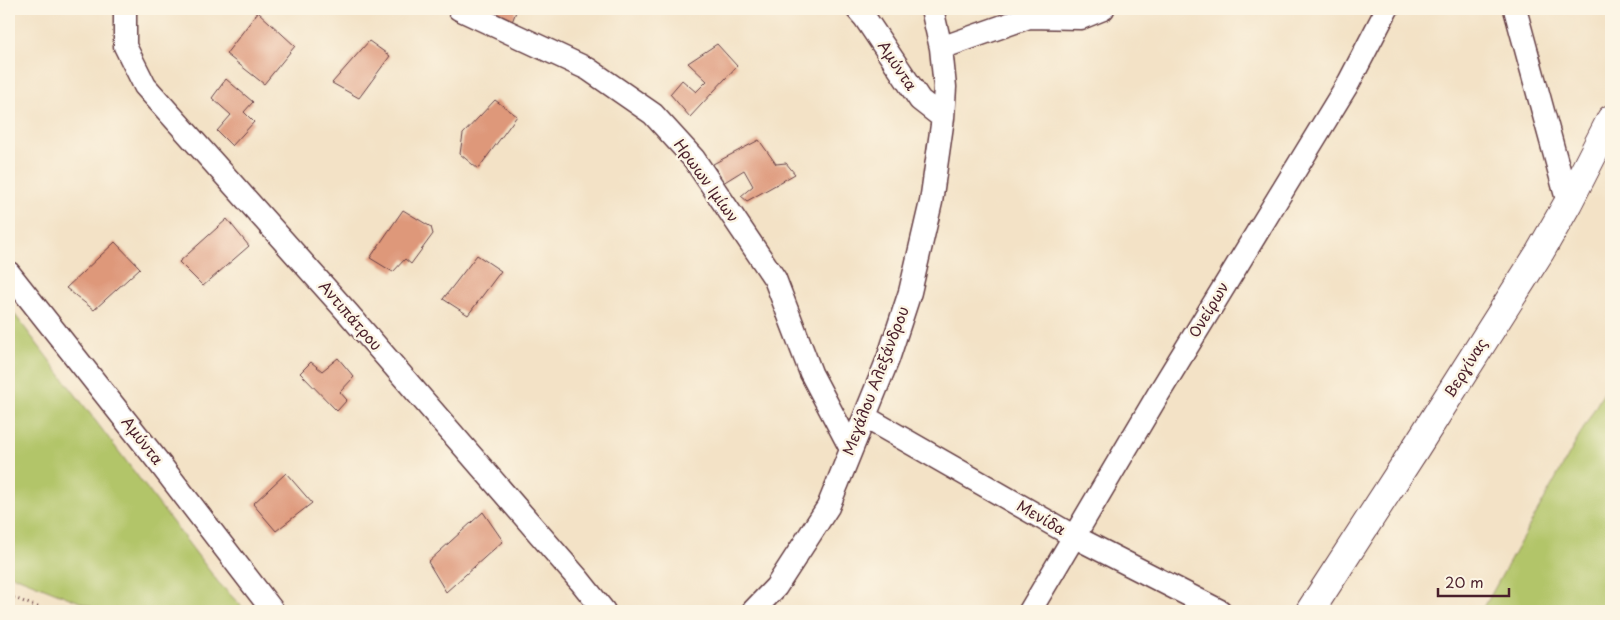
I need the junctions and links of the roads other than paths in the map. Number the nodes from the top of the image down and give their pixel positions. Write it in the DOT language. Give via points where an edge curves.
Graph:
graph roads {
  1 [pos="126,9"];
  2 [pos="459,9"];
  3 [pos="858,9"];
  4 [pos="932,9"];
  5 [pos="1102,9"];
  6 [pos="1387,9"];
  7 [pos="1515,9"];
  8 [pos="941,48"];
  9 [pos="943,118"];
  10 [pos="1611,119"];
  11 [pos="1568,203"];
  12 [pos="9,273"];
  13 [pos="865,417"];
  14 [pos="851,449"];
  15 [pos="1075,537"];
  16 [pos="273,611"];
  17 [pos="604,611"];
  18 [pos="753,611"];
  19 [pos="1030,611"];
  20 [pos="1220,611"];
  21 [pos="1310,611"];
  1 -- 17 [label="street, Αντιπάτρου" via="125,46 145,86 346,312"];
  2 -- 14 [label="street, Ηρωων Ιμίων" via="588,69 653,114 694,159 775,279 811,373"];
  3 -- 9 [label="street, Αμύντα" via="920,100"];
  4 -- 8 [label="street, Μεγάλου Αλεξάνδρου"];
  5 -- 8 [label="street" via="1081,18 1028,18"];
  6 -- 15 [label="street, Ονείρων" via="1349,82 1159,392"];
  7 -- 11 [label="street"];
  8 -- 9 [label="street, Μεγάλου Αλεξάνδρου" via="946,87"];
  9 -- 13 [label="street, Μεγάλου Αλεξάνδρου" via="931,202 910,292"];
  10 -- 11 [label="street, Βεργίνας"];
  11 -- 21 [label="street, Βεργίνας" via="1522,281"];
  12 -- 16 [label="street, Αμύντα"];
  13 -- 14 [label="street, Μεγάλου Αλεξάνδρου"];
  13 -- 15 [label="street, Μενίδα"];
  14 -- 18 [label="street, Μεγάλου Αλεξάνδρου" via="828,507 776,587"];
  15 -- 19 [label="street, Ονείρων"];
  15 -- 20 [label="street, Μενίδα"];
}
